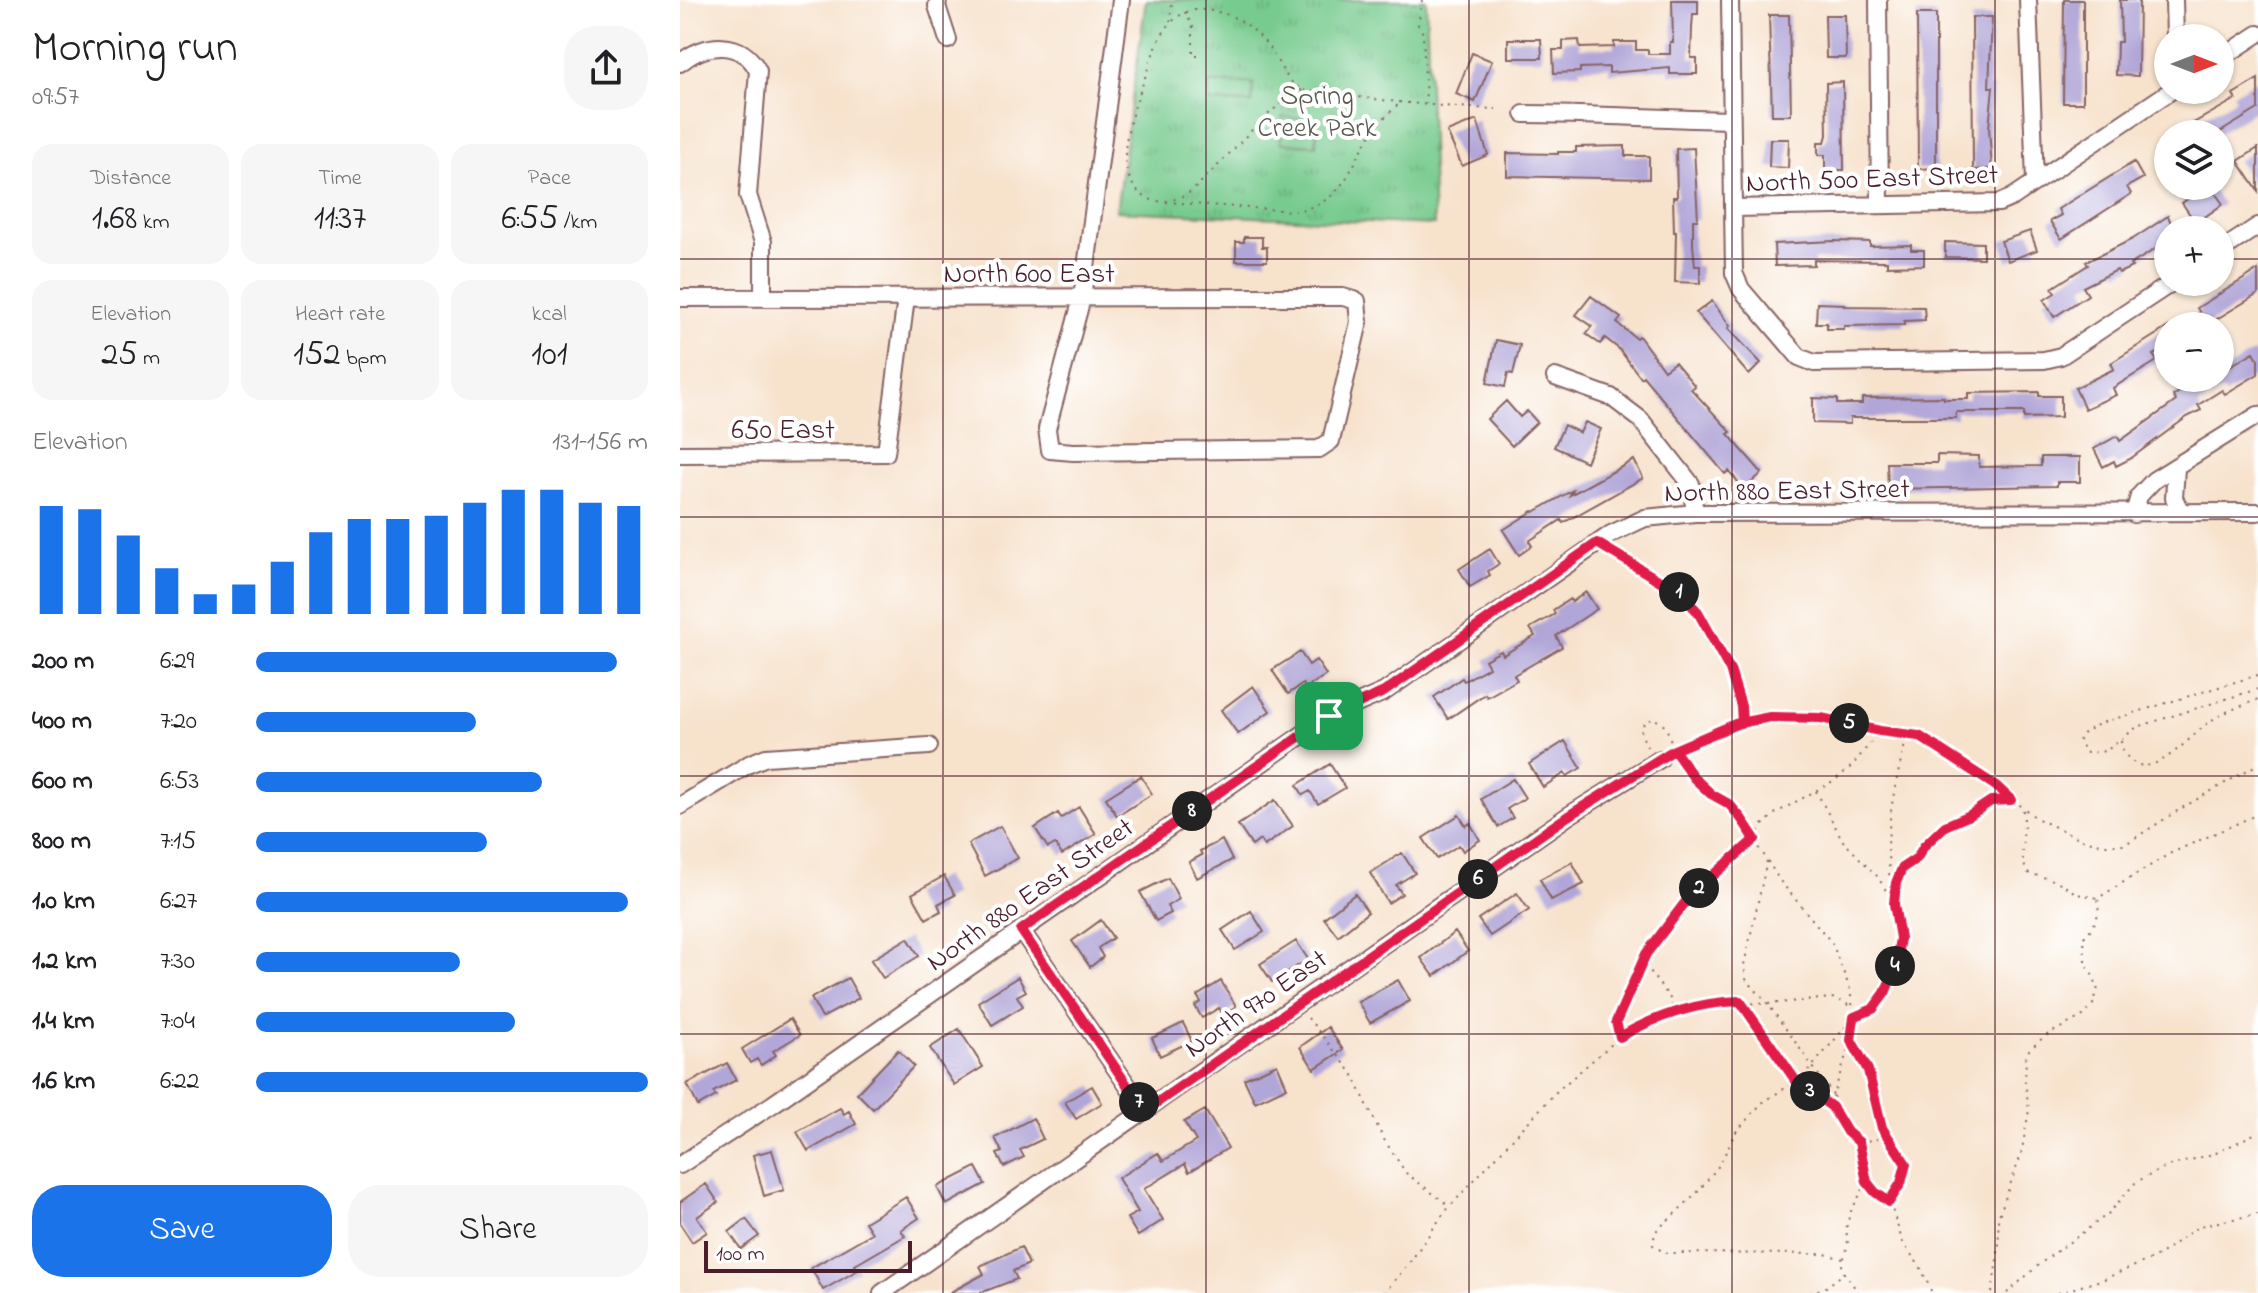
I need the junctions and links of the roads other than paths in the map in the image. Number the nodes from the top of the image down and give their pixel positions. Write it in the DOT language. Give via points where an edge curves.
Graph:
graph roads {
  1 [pos="938,0"];
  2 [pos="1121,0"];
  3 [pos="1730,0"];
  4 [pos="1878,0"];
  5 [pos="2028,0"];
  6 [pos="2174,0"];
  7 [pos="2175,24"];
  8 [pos="2258,34"];
  9 [pos="948,40"];
  10 [pos="2234,50"];
  11 [pos="680,63"];
  12 [pos="2154,102"];
  13 [pos="1524,114"];
  14 [pos="1730,120"];
  15 [pos="2035,181"];
  16 [pos="1880,205"];
  17 [pos="1733,208"];
  18 [pos="2258,226"];
  19 [pos="2234,242"];
  20 [pos="2154,295"];
  21 [pos="680,298"];
  22 [pos="763,298"];
  23 [pos="906,298"];
  24 [pos="1082,298"];
  25 [pos="1555,377"];
  26 [pos="2258,415"];
  27 [pos="680,454"];
  28 [pos="2176,468"];
  29 [pos="2181,512"];
  30 [pos="2258,512"];
  31 [pos="1695,513"];
  32 [pos="2134,514"];
  33 [pos="929,746"];
  34 [pos="1663,757"];
  35 [pos="680,806"];
  36 [pos="1021,930"];
  37 [pos="1145,1111"];
  38 [pos="680,1165"];
  39 [pos="882,1293"];
  1 -- 9 [label="street"];
  2 -- 24 [label="street"];
  3 -- 14 [label="street"];
  4 -- 16 [label="street"];
  5 -- 15 [label="street"];
  6 -- 7 [label="street"];
  8 -- 10 [label="street"];
  11 -- 22 [label="street" via="702,50 740,50 758,71 748,195 763,242"];
  12 -- 15 [label="street, North 500 East Street"];
  13 -- 14 [label="street"];
  14 -- 17 [label="street"];
  15 -- 16 [label="street, North 500 East Street" via="1999,203"];
  16 -- 17 [label="street, North 500 East Street"];
  17 -- 20 [label="street" via="1734,273 1741,289 1799,357 1814,363 2044,360 2061,356"];
  18 -- 19 [label="street"];
  21 -- 22 [label="street, North 600 East"];
  22 -- 23 [label="street, North 600 East"];
  23 -- 24 [label="street, North 600 East"];
  23 -- 27 [label="street, 650 East" via="886,453"];
  24 -- 24 [label="street, North 600 East" via="1357,301 1359,322 1331,441 1319,449 1050,450 1047,429"];
  25 -- 31 [label="street" via="1611,397 1640,419 1691,484"];
  26 -- 28 [label="street"];
  28 -- 29 [label="street" via="2174,498"];
  28 -- 32 [label="street" via="2139,496"];
  29 -- 30 [label="street, North 880 East Street"];
  29 -- 32 [label="street, North 880 East Street"];
  31 -- 32 [label="street, North 880 East Street"];
  31 -- 36 [label="street, North 880 East Street" via="1645,518 1597,543 1384,692 1329,716"];
  33 -- 35 [label="street" via="766,757"];
  34 -- 37 [label="street, North 970 East" via="1568,816"];
  36 -- 37 [label="street"];
  36 -- 38 [label="street, North 880 East Street"];
  37 -- 39 [label="street, North 970 East"];
}
